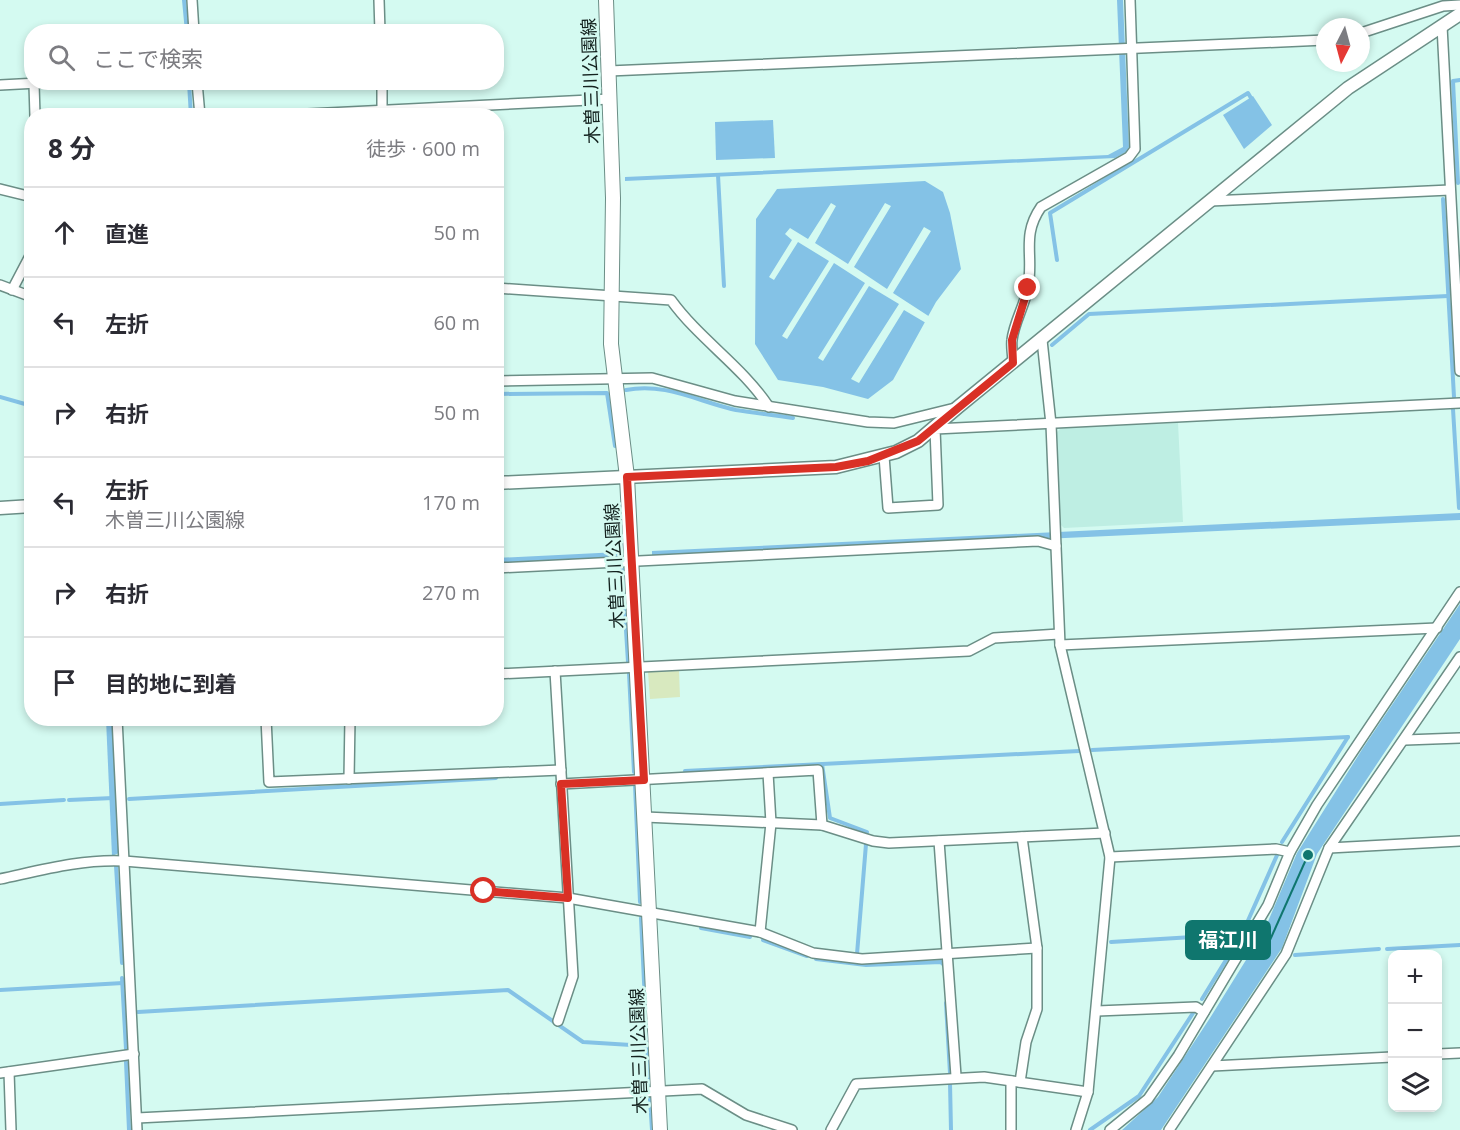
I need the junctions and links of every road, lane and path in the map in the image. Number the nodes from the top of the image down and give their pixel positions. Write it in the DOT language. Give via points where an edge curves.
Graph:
graph roads {
  1 [pos="192,0"];
  2 [pos="379,0"];
  3 [pos="606,0"];
  4 [pos="1130,0"];
  5 [pos="1460,5"];
  6 [pos="1460,14"];
  7 [pos="194,24"];
  8 [pos="380,24"];
  9 [pos="1442,26"];
  10 [pos="1370,30"];
  11 [pos="1316,40"];
  12 [pos="1130,49"];
  13 [pos="609,71"];
  14 [pos="24,84"];
  15 [pos="0,85"];
  16 [pos="33,90"];
  17 [pos="198,90"];
  18 [pos="382,90"];
  19 [pos="610,99"];
  20 [pos="485,104"];
  21 [pos="34,108"];
  22 [pos="199,108"];
  23 [pos="383,108"];
  24 [pos="440,108"];
  25 [pos="485,108"];
  26 [pos="0,189"];
  27 [pos="1450,190"];
  28 [pos="24,195"];
  29 [pos="1210,201"];
  30 [pos="24,267"];
  31 [pos="0,285"];
  32 [pos="504,289"];
  33 [pos="12,290"];
  34 [pos="24,294"];
  35 [pos="610,298"];
  36 [pos="1042,340"];
  37 [pos="1013,363"];
  38 [pos="1460,371"];
  39 [pos="614,378"];
  40 [pos="504,381"];
  41 [pos="1460,403"];
  42 [pos="769,407"];
  43 [pos="958,407"];
  44 [pos="1050,424"];
  45 [pos="934,429"];
  46 [pos="884,456"];
  47 [pos="627,477"];
  48 [pos="504,483"];
  49 [pos="24,506"];
  50 [pos="0,508"];
  51 [pos="1055,544"];
  52 [pos="633,561"];
  53 [pos="504,568"];
  54 [pos="1460,592"];
  55 [pos="1437,628"];
  56 [pos="1059,634"];
  57 [pos="1060,645"];
  58 [pos="1460,657"];
  59 [pos="639,666"];
  60 [pos="555,671"];
  61 [pos="504,674"];
  62 [pos="117,726"];
  63 [pos="266,726"];
  64 [pos="350,726"];
  65 [pos="1460,738"];
  66 [pos="1405,740"];
  67 [pos="561,770"];
  68 [pos="768,773"];
  69 [pos="349,779"];
  70 [pos="644,780"];
  71 [pos="561,784"];
  72 [pos="645,817"];
  73 [pos="771,822"];
  74 [pos="822,825"];
  75 [pos="1105,833"];
  76 [pos="1022,837"];
  77 [pos="939,841"];
  78 [pos="1460,841"];
  79 [pos="1329,848"];
  80 [pos="1290,852"];
  81 [pos="1110,857"];
  82 [pos="124,861"];
  83 [pos="0,879"];
  84 [pos="568,898"];
  85 [pos="651,912"];
  86 [pos="760,932"];
  87 [pos="1037,948"];
  88 [pos="946,955"];
  89 [pos="1097,1011"];
  90 [pos="1204,1012"];
  91 [pos="558,1021"];
  92 [pos="1460,1053"];
  93 [pos="134,1054"];
  94 [pos="1442,1054"];
  95 [pos="1388,1057"];
  96 [pos="1212,1066"];
  97 [pos="4,1072"];
  98 [pos="956,1076"];
  99 [pos="1016,1081"];
  100 [pos="658,1092"];
  101 [pos="1088,1092"];
  102 [pos="137,1118"];
  103 [pos="11,1130"];
  104 [pos="137,1130"];
  105 [pos="660,1130"];
  106 [pos="792,1130"];
  107 [pos="831,1130"];
  108 [pos="1011,1130"];
  109 [pos="1076,1130"];
  110 [pos="1110,1130"];
  111 [pos="1169,1130"];
  1 -- 7 [label="street"];
  2 -- 8 [label="street"];
  3 -- 13 [label="main road, 木曽三川公園線"];
  4 -- 12 [label="street"];
  5 -- 10 [label="street" via="1443,6"];
  6 -- 9 [label="street"];
  9 -- 27 [label="street"];
  9 -- 29 [label="street" via="1348,88"];
  11 -- 12 [label="street"];
  12 -- 13 [label="street"];
  12 -- 37 [label="street" via="1135,149 1129,157 1041,207 1032,220 1028,235 1028,288 1012,340"];
  13 -- 19 [label="main road, 木曽三川公園線"];
  14 -- 15 [label="street"];
  16 -- 21 [label="street"];
  17 -- 22 [label="street"];
  18 -- 23 [label="street"];
  19 -- 20 [label="street"];
  19 -- 35 [label="main road, 木曽三川公園線"];
  20 -- 24 [label="street"];
  20 -- 25 [label="street"];
  26 -- 28 [label="street"];
  27 -- 29 [label="street"];
  27 -- 38 [label="street"];
  29 -- 36 [label="street"];
  30 -- 33 [label="street"];
  31 -- 33 [label="street"];
  32 -- 35 [label="street"];
  33 -- 34 [label="street"];
  35 -- 39 [label="main road, 木曽三川公園線"];
  35 -- 42 [label="street" via="671,300 689,325 756,386"];
  36 -- 37 [label="street"];
  36 -- 44 [label="street"];
  37 -- 43 [label="street"];
  39 -- 40 [label="street"];
  39 -- 42 [label="street" via="652,378"];
  39 -- 47 [label="main road, 木曽三川公園線"];
  41 -- 44 [label="street"];
  42 -- 43 [label="street" via="894,423"];
  43 -- 45 [label="street"];
  44 -- 45 [label="street"];
  44 -- 51 [label="street"];
  45 -- 46 [label="street"];
  45 -- 46 [label="street" via="938,505 888,508"];
  46 -- 47 [label="street" via="836,467"];
  47 -- 48 [label="street"];
  47 -- 52 [label="main road, 木曽三川公園線"];
  49 -- 50 [label="street"];
  51 -- 52 [label="street" via="1038,541"];
  51 -- 56 [label="street"];
  52 -- 53 [label="street"];
  52 -- 59 [label="main road, 木曽三川公園線"];
  54 -- 55 [label="street"];
  55 -- 57 [label="street"];
  55 -- 80 [label="street" via="1317,805"];
  56 -- 57 [label="street"];
  56 -- 59 [label="street" via="994,638 969,651"];
  57 -- 75 [label="street"];
  58 -- 66 [label="street"];
  59 -- 60 [label="street"];
  59 -- 70 [label="main road, 木曽三川公園線"];
  60 -- 61 [label="street"];
  60 -- 67 [label="street"];
  62 -- 82 [label="street"];
  63 -- 69 [label="street" via="269,782"];
  64 -- 69 [label="street"];
  65 -- 66 [label="street"];
  66 -- 79 [label="street"];
  67 -- 69 [label="street"];
  67 -- 71 [label="street"];
  68 -- 70 [label="street"];
  68 -- 73 [label="street"];
  68 -- 74 [label="street" via="818,770"];
  70 -- 71 [label="street"];
  70 -- 72 [label="main road, 木曽三川公園線"];
  71 -- 84 [label="street"];
  72 -- 73 [label="street"];
  72 -- 85 [label="main road, 木曽三川公園線"];
  73 -- 74 [label="street"];
  73 -- 86 [label="street"];
  74 -- 77 [label="street" via="873,841"];
  75 -- 76 [label="street"];
  75 -- 81 [label="street"];
  76 -- 77 [label="street"];
  76 -- 87 [label="street"];
  77 -- 88 [label="street"];
  78 -- 79 [label="street"];
  79 -- 96 [label="street" via="1286,954"];
  80 -- 81 [label="street" via="1276,849"];
  80 -- 90 [label="street" via="1268,905"];
  81 -- 89 [label="street"];
  82 -- 83 [label="street" via="69,864"];
  82 -- 84 [label="street"];
  82 -- 93 [label="street"];
  84 -- 85 [label="street"];
  84 -- 91 [label="street" via="573,976"];
  85 -- 86 [label="street"];
  85 -- 100 [label="main road, 木曽三川公園線"];
  86 -- 88 [label="street" via="813,953 862,959"];
  87 -- 88 [label="street"];
  87 -- 99 [label="street" via="1037,1009"];
  88 -- 98 [label="street"];
  89 -- 90 [label="street" via="1196,1007"];
  89 -- 101 [label="street"];
  90 -- 110 [label="street" via="1148,1099"];
  92 -- 94 [label="street"];
  93 -- 97 [label="street"];
  93 -- 102 [label="street"];
  95 -- 96 [label="street"];
  96 -- 111 [label="street"];
  97 -- 103 [label="street"];
  98 -- 99 [label="street"];
  98 -- 107 [label="street" via="856,1084"];
  99 -- 101 [label="street"];
  99 -- 108 [label="street"];
  100 -- 102 [label="street"];
  100 -- 105 [label="main road, 木曽三川公園線"];
  100 -- 106 [label="street" via="702,1089 746,1115"];
  101 -- 109 [label="street"];
  102 -- 104 [label="street"];
}
